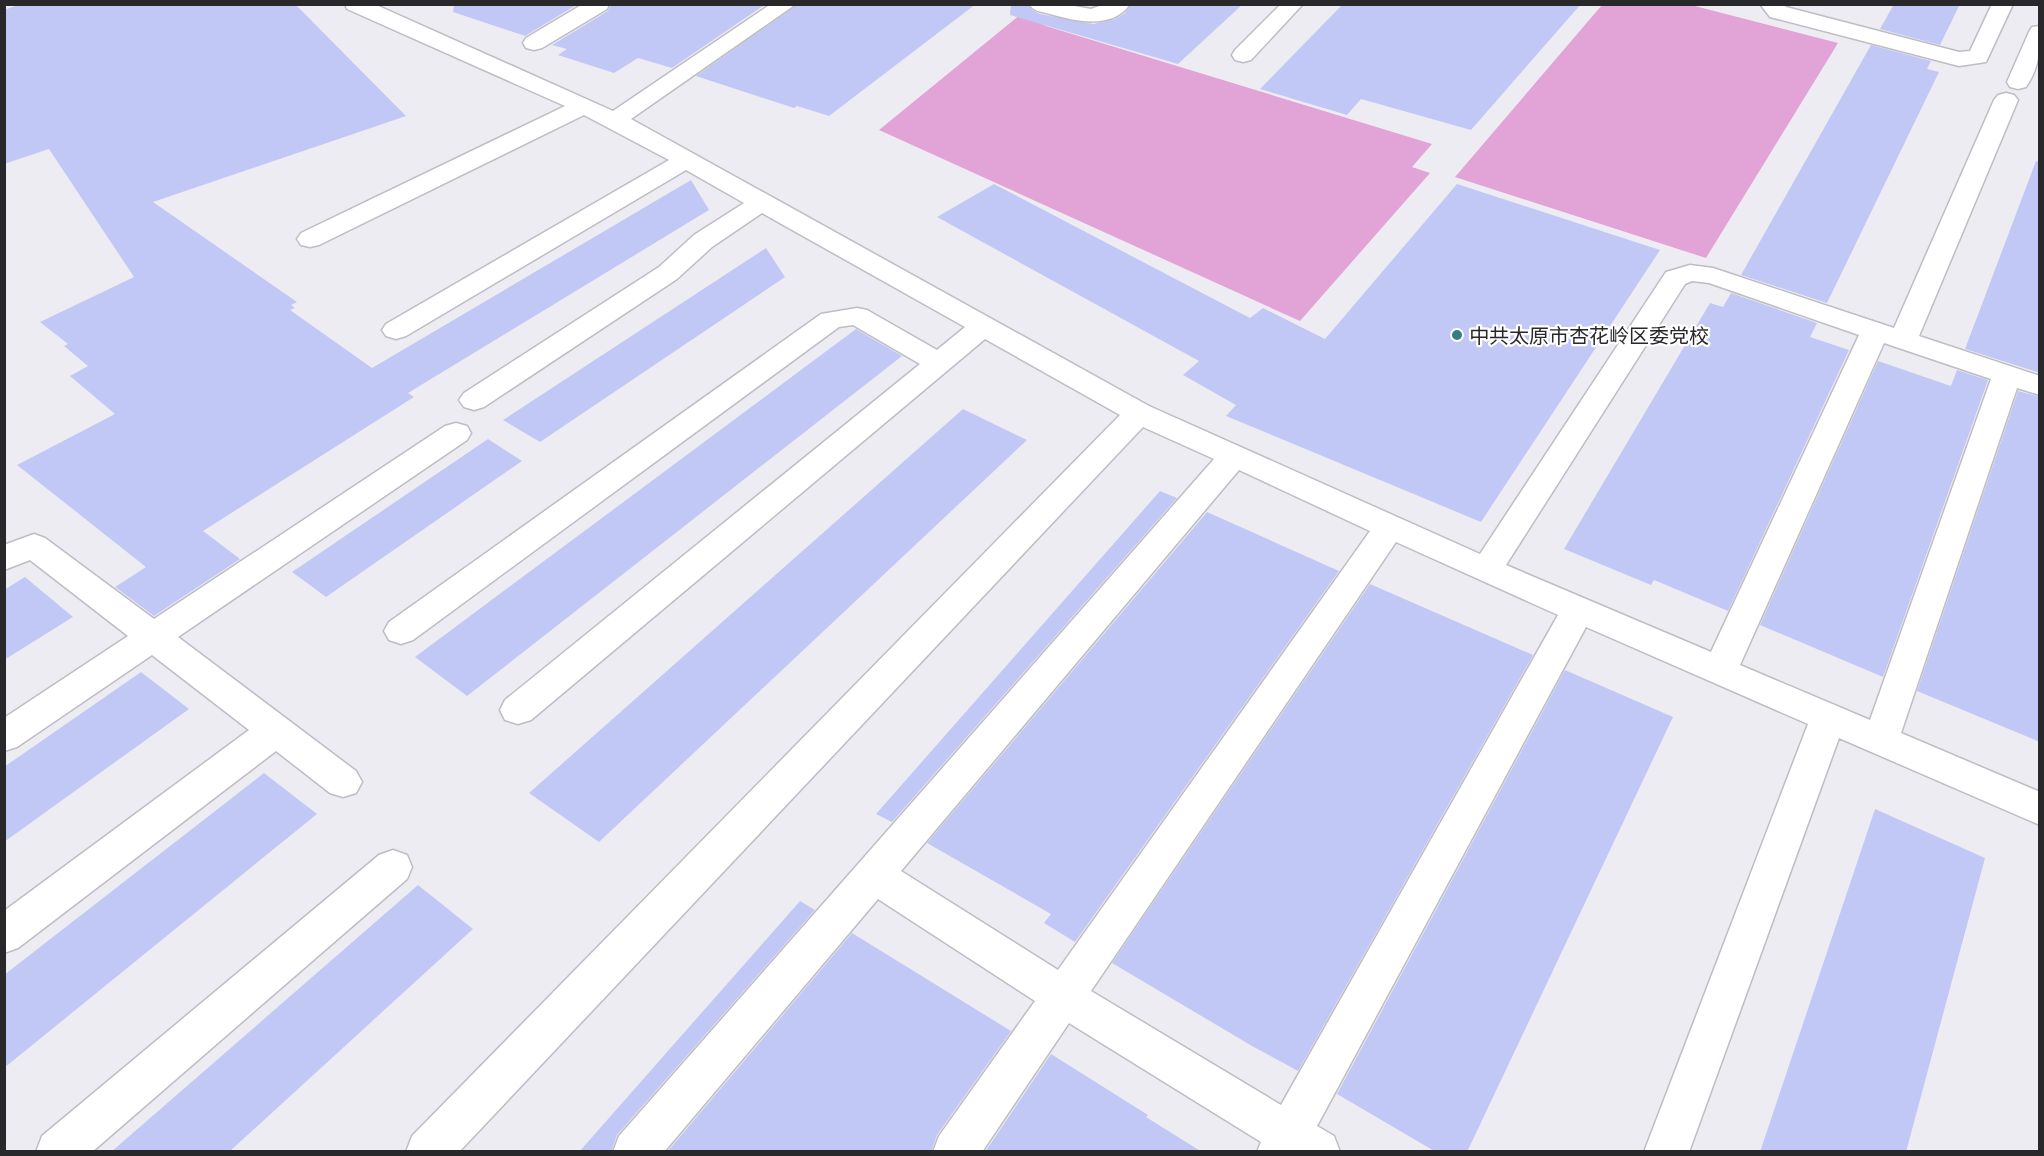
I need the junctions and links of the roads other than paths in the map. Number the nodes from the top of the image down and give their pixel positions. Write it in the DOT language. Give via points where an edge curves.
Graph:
graph roads {
  1 [pos="355,4"];
  2 [pos="599,4"];
  3 [pos="786,4"];
  4 [pos="1039,4"];
  5 [pos="1120,4"];
  6 [pos="1293,4"];
  7 [pos="1770,4"];
  8 [pos="2003,4"];
  9 [pos="2040,32"];
  10 [pos="534,43"];
  11 [pos="1243,55"];
  12 [pos="584,106"];
  13 [pos="615,120"];
  14 [pos="686,160"];
  15 [pos="762,202"];
  16 [pos="310,239"];
  17 [pos="984,326"];
  18 [pos="396,330"];
  19 [pos="1889,336"];
  20 [pos="939,363"];
  21 [pos="2007,375"];
  22 [pos="2040,386"];
  23 [pos="474,400"];
  24 [pos="1139,413"];
  25 [pos="456,433"];
  26 [pos="1234,456"];
  27 [pos="1390,526"];
  28 [pos="4,558"];
  29 [pos="1486,570"];
  30 [pos="1578,610"];
  31 [pos="401,631"];
  32 [pos="152,636"];
  33 [pos="1720,671"];
  34 [pos="518,710"];
  35 [pos="1828,718"];
  36 [pos="275,731"];
  37 [pos="4,737"];
  38 [pos="1881,740"];
  39 [pos="343,782"];
  40 [pos="2040,809"];
  41 [pos="393,867"];
  42 [pos="872,874"];
  43 [pos="4,934"];
  44 [pos="1063,996"];
  45 [pos="1295,1146"];
  46 [pos="58,1152"];
  47 [pos="428,1152"];
  48 [pos="635,1152"];
  49 [pos="955,1152"];
  50 [pos="1666,1152"];
  1 -- 12 [label="street"];
  2 -- 10 [label="street"];
  3 -- 13 [label="street"];
  4 -- 5 [label="street" via="1088,16 1101,16"];
  6 -- 11 [label="street"];
  7 -- 8 [label="street" via="1778,12 1959,59 1978,57"];
  9 -- 19 [label="street"];
  12 -- 13 [label="street"];
  12 -- 16 [label="street"];
  13 -- 14 [label="street"];
  14 -- 15 [label="street"];
  14 -- 18 [label="street"];
  15 -- 17 [label="street"];
  15 -- 23 [label="street" via="703,241 668,273"];
  17 -- 20 [label="street"];
  17 -- 24 [label="street"];
  19 -- 21 [label="street"];
  19 -- 29 [label="street" via="1713,276 1690,273 1675,278"];
  19 -- 33 [label="street"];
  20 -- 31 [label="street" via="856,316 831,321"];
  20 -- 34 [label="street"];
  21 -- 22 [label="street"];
  21 -- 38 [label="street"];
  24 -- 26 [label="street"];
  24 -- 47 [label="street"];
  25 -- 32 [label="street"];
  26 -- 27 [label="street"];
  26 -- 42 [label="street"];
  27 -- 29 [label="street"];
  27 -- 44 [label="street"];
  28 -- 32 [label="street" via="34,546"];
  29 -- 30 [label="street"];
  30 -- 33 [label="street"];
  30 -- 45 [label="street"];
  32 -- 36 [label="street"];
  32 -- 37 [label="street"];
  33 -- 35 [label="street"];
  35 -- 38 [label="street"];
  35 -- 50 [label="street"];
  36 -- 39 [label="street"];
  36 -- 43 [label="street"];
  38 -- 40 [label="street"];
  41 -- 46 [label="street"];
  42 -- 44 [label="street"];
  42 -- 48 [label="street"];
  44 -- 45 [label="street"];
  44 -- 49 [label="street"];
}
